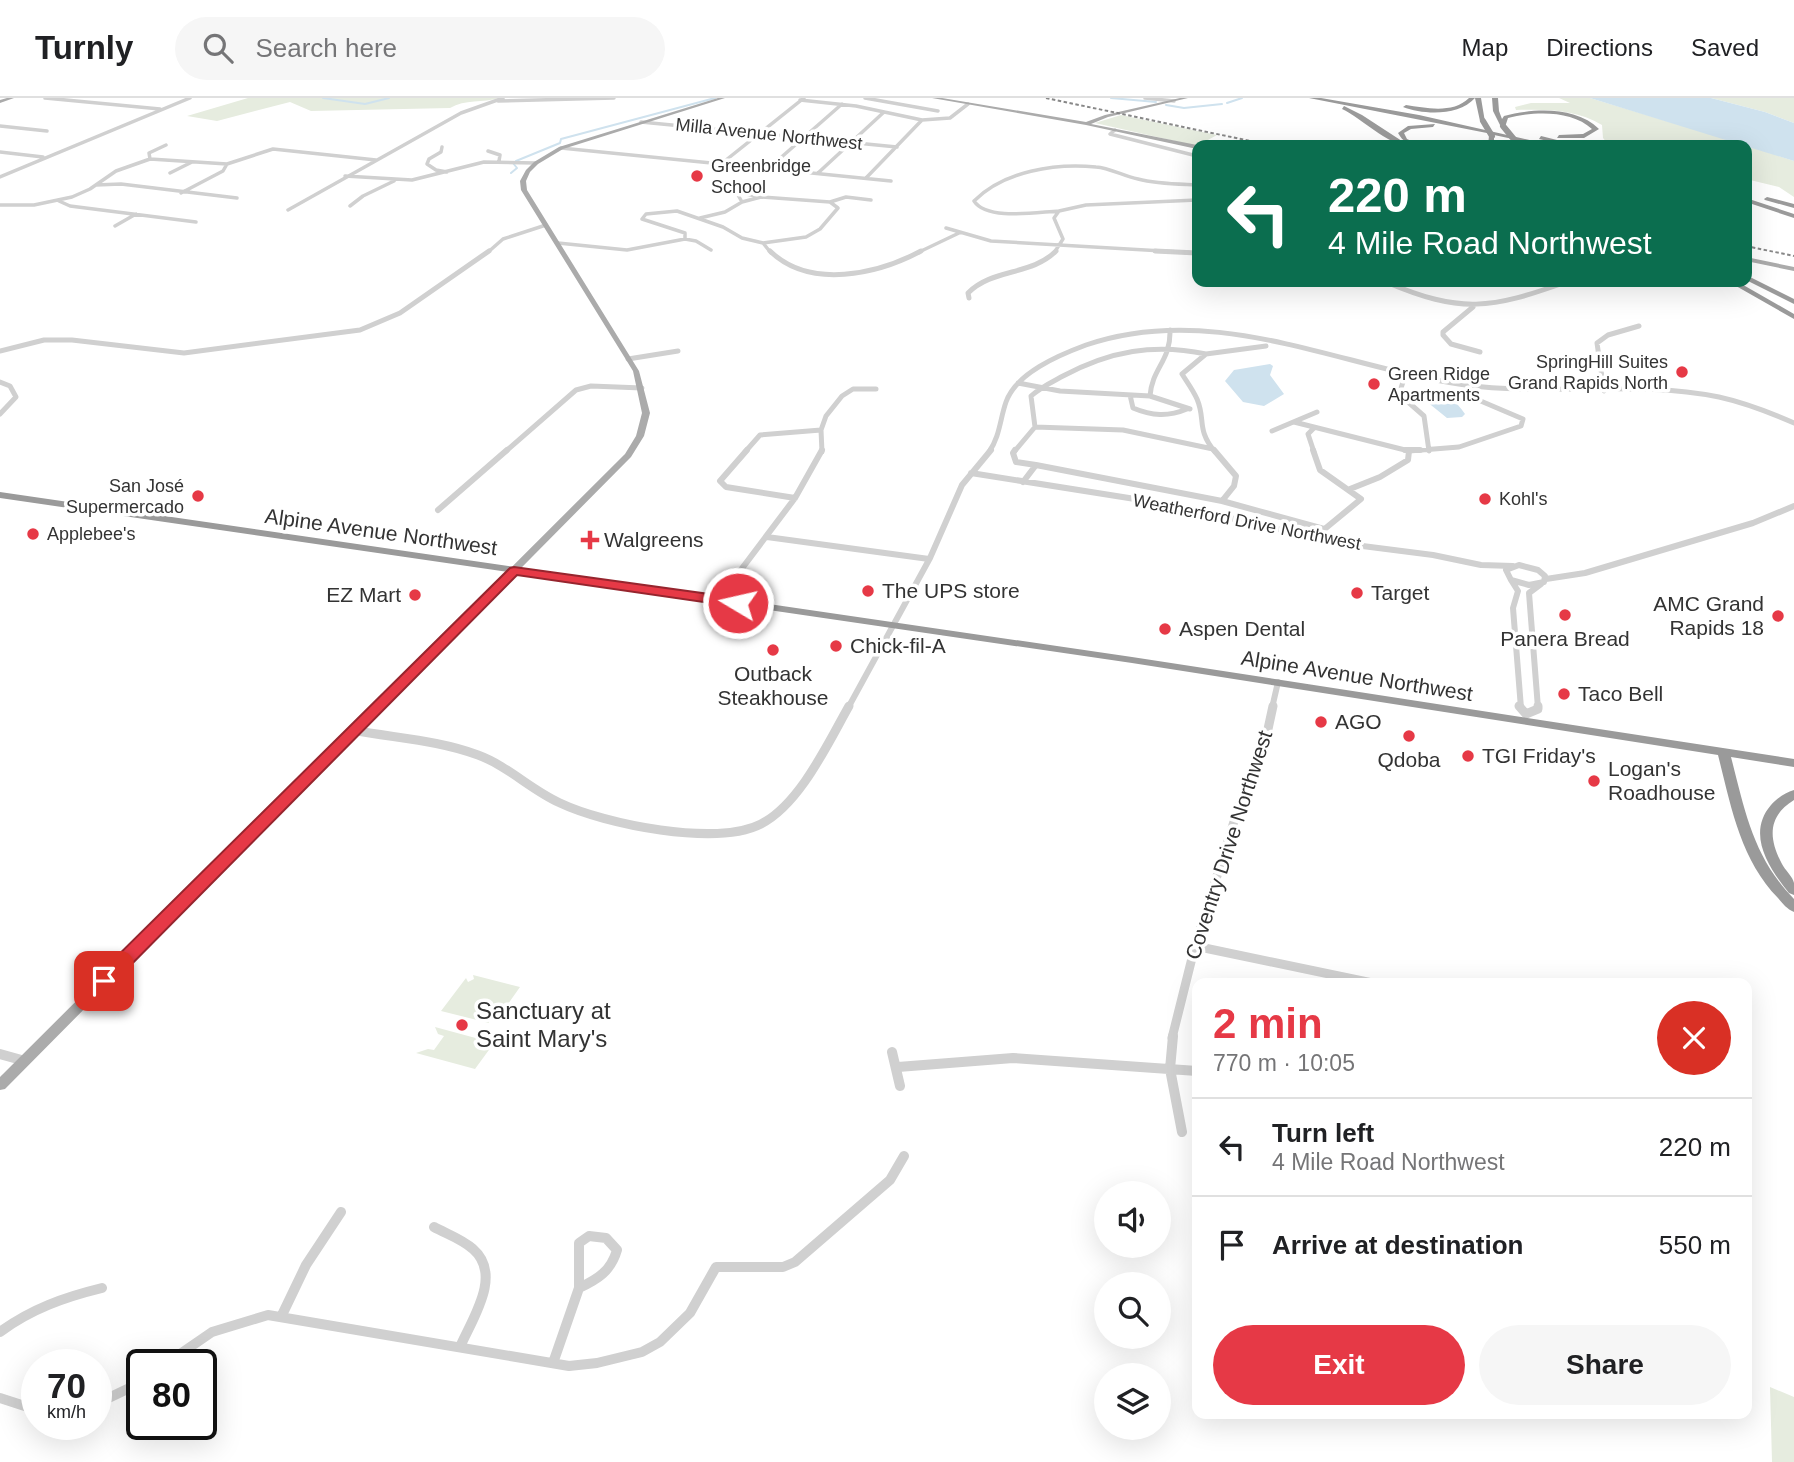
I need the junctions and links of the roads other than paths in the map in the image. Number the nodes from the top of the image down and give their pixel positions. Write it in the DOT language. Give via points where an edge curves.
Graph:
graph roads {
  1 [pos="12,98"];
  2 [pos="45,98"];
  3 [pos="190,98"];
  4 [pos="503,98"];
  5 [pos="614,98"];
  6 [pos="723,98"];
  7 [pos="864,98"];
  8 [pos="934,98"];
  9 [pos="1145,98"];
  10 [pos="1186,98"];
  11 [pos="1303,98"];
  12 [pos="1312,98"];
  13 [pos="1341,98"];
  14 [pos="1346,98"];
  15 [pos="1472,98"];
  16 [pos="1478,98"];
  17 [pos="1495,98"];
  18 [pos="802,99"];
  19 [pos="876,99"];
  20 [pos="491,101"];
  21 [pos="968,101"];
  22 [pos="1174,101"];
  23 [pos="0,102"];
  24 [pos="842,104"];
  25 [pos="856,106"];
  26 [pos="163,109"];
  27 [pos="938,111"];
  28 [pos="884,112"];
  29 [pos="922,120"];
  30 [pos="641,122"];
  31 [pos="1086,124"];
  32 [pos="1503,125"];
  33 [pos="0,126"];
  34 [pos="1115,130"];
  35 [pos="47,131"];
  36 [pos="1514,132"];
  37 [pos="758,134"];
  38 [pos="1504,134"];
  39 [pos="1492,136"];
  40 [pos="804,138"];
  41 [pos="1396,140"];
  42 [pos="1405,140"];
  43 [pos="1492,140"];
  44 [pos="1496,140"];
  45 [pos="1515,140"];
  46 [pos="1529,140"];
  47 [pos="1550,140"];
  48 [pos="850,142"];
  49 [pos="166,145"];
  50 [pos="442,146"];
  51 [pos="1192,146"];
  52 [pos="897,147"];
  53 [pos="561,148"];
  54 [pos="488,151"];
  55 [pos="0,152"];
  56 [pos="1192,155"];
  57 [pos="46,158"];
  58 [pos="150,159"];
  59 [pos="376,160"];
  60 [pos="499,161"];
  61 [pos="193,162"];
  62 [pos="536,163"];
  63 [pos="226,164"];
  64 [pos="721,164"];
  65 [pos="769,168"];
  66 [pos="447,172"];
  67 [pos="170,173"];
  68 [pos="817,173"];
  69 [pos="345,176"];
  70 [pos="0,177"];
  71 [pos="866,178"];
  72 [pos="394,181"];
  73 [pos="891,181"];
  74 [pos="96,185"];
  75 [pos="1192,185"];
  76 [pos="181,193"];
  77 [pos="1752,195"];
  78 [pos="237,198"];
  79 [pos="872,200"];
  80 [pos="1192,200"];
  81 [pos="58,201"];
  82 [pos="830,202"];
  83 [pos="1752,202"];
  84 [pos="0,205"];
  85 [pos="350,206"];
  86 [pos="1794,206"];
  87 [pos="288,210"];
  88 [pos="1059,211"];
  89 [pos="139,213"];
  90 [pos="1794,216"];
  91 [pos="700,218"];
  92 [pos="196,222"];
  93 [pos="546,225"];
  94 [pos="115,226"];
  95 [pos="946,228"];
  96 [pos="958,233"];
  97 [pos="685,239"];
  98 [pos="558,243"];
  99 [pos="763,243"];
  100 [pos="1062,243"];
  101 [pos="711,250"];
  102 [pos="1192,253"];
  103 [pos="1752,260"];
  104 [pos="1794,269"];
  105 [pos="1752,280"];
  106 [pos="1397,287"];
  107 [pos="1551,287"];
  108 [pos="1742,287"];
  109 [pos="969,298"];
  110 [pos="1794,302"];
  111 [pos="1473,307"];
  112 [pos="1794,317"];
  113 [pos="1639,326"];
  114 [pos="1170,330"];
  115 [pos="1266,346"];
  116 [pos="1170,348"];
  117 [pos="0,351"];
  118 [pos="678,351"];
  119 [pos="1480,352"];
  120 [pos="1206,355"];
  121 [pos="628,359"];
  122 [pos="1406,373"];
  123 [pos="0,382"];
  124 [pos="1018,383"];
  125 [pos="1468,385"];
  126 [pos="1040,387"];
  127 [pos="642,388"];
  128 [pos="876,389"];
  129 [pos="1604,391"];
  130 [pos="1130,396"];
  131 [pos="1150,396"];
  132 [pos="1187,409"];
  133 [pos="1198,410"];
  134 [pos="1317,412"];
  135 [pos="0,414"];
  136 [pos="1294,422"];
  137 [pos="1794,423"];
  138 [pos="1035,427"];
  139 [pos="1313,429"];
  140 [pos="821,430"];
  141 [pos="1272,431"];
  142 [pos="1213,449"];
  143 [pos="1429,451"];
  144 [pos="1409,452"];
  145 [pos="1036,465"];
  146 [pos="971,473"];
  147 [pos="1023,482"];
  148 [pos="1350,489"];
  149 [pos="0,495"];
  150 [pos="795,498"];
  151 [pos="1222,501"];
  152 [pos="1794,506"];
  153 [pos="438,510"];
  154 [pos="1324,529"];
  155 [pos="767,537"];
  156 [pos="1314,538"];
  157 [pos="929,559"];
  158 [pos="1481,565"];
  159 [pos="1513,566"];
  160 [pos="1538,570"];
  161 [pos="514,571"];
  162 [pos="1572,575"];
  163 [pos="1509,578"];
  164 [pos="1543,582"];
  165 [pos="731,583"];
  166 [pos="709,598"];
  167 [pos="738,603"];
  168 [pos="895,625"];
  169 [pos="1278,682"];
  170 [pos="1527,718"];
  171 [pos="353,730"];
  172 [pos="1724,753"];
  173 [pos="1794,763"];
  174 [pos="1794,794"];
  175 [pos="1794,890"];
  176 [pos="1794,907"];
  177 [pos="1195,946"];
  178 [pos="1348,978"];
  179 [pos="892,1052"];
  180 [pos="0,1055"];
  181 [pos="25,1061"];
  182 [pos="898,1067"];
  183 [pos="1171,1069"];
  184 [pos="1192,1071"];
  185 [pos="0,1086"];
  186 [pos="900,1086"];
  187 [pos="1182,1132"];
  188 [pos="904,1156"];
  189 [pos="341,1212"];
  190 [pos="434,1227"];
  191 [pos="102,1288"];
  192 [pos="579,1288"];
  193 [pos="282,1315"];
  194 [pos="0,1332"];
  195 [pos="460,1347"];
  196 [pos="185,1349"];
  197 [pos="553,1363"];
  198 [pos="0,1398"];
  199 [pos="21,1405"];
  1 -- 23 [label="main road"];
  2 -- 26 [label="street"];
  3 -- 26 [label="street"];
  4 -- 20 [label="street"];
  5 -- 20 [label="street"];
  6 -- 30 [label="main road"];
  7 -- 19 [label="street"];
  8 -- 21 [label="main road"];
  9 -- 22 [label="street"];
  10 -- 22 [label="main road"];
  11 -- 41 [label="highway" via="1357,114"];
  12 -- 38 [label="highway"];
  13 -- 36 [label="highway"];
  14 -- 15 [label="highway" via="1437,109 1465,105"];
  16 -- 39 [label="highway, bridge"];
  17 -- 32 [label="highway"];
  18 -- 24 [label="street"];
  18 -- 37 [label="street"];
  19 -- 25 [label="street"];
  19 -- 27 [label="street"];
  20 -- 59 [label="street"];
  21 -- 29 [label="street" via="950,118"];
  21 -- 31 [label="main road"];
  22 -- 31 [label="main road"];
  24 -- 25 [label="street"];
  24 -- 40 [label="street"];
  25 -- 28 [label="street"];
  26 -- 57 [label="street"];
  28 -- 29 [label="street"];
  28 -- 48 [label="street"];
  29 -- 52 [label="street"];
  30 -- 37 [label="street, Milla Avenue Northwest"];
  30 -- 53 [label="main road"];
  31 -- 34 [label="main road"];
  32 -- 36 [label="highway" via="1506,117 1514,114 1550,113 1578,118 1596,129 1584,136 1562,138"];
  32 -- 45 [label="highway, bridge"];
  33 -- 35 [label="street"];
  34 -- 51 [label="main road"];
  34 -- 56 [label="street" via="1110,134"];
  36 -- 47 [label="highway"];
  37 -- 40 [label="street, Milla Avenue Northwest"];
  37 -- 64 [label="street"];
  38 -- 42 [label="highway" via="1432,125 1410,127 1401,133"];
  38 -- 46 [label="highway"];
  39 -- 43 [label="highway"];
  39 -- 44 [label="highway"];
  40 -- 48 [label="street, Milla Avenue Northwest"];
  40 -- 65 [label="street"];
  48 -- 52 [label="street, Milla Avenue Northwest"];
  48 -- 68 [label="street"];
  49 -- 58 [label="street" via="149,153"];
  50 -- 66 [label="street" via="427,164"];
  52 -- 71 [label="street"];
  53 -- 62 [label="main road"];
  53 -- 64 [label="street"];
  54 -- 60 [label="street" via="500,155"];
  55 -- 57 [label="street"];
  57 -- 70 [label="street"];
  58 -- 61 [label="street"];
  58 -- 74 [label="street"];
  59 -- 63 [label="street" via="268,149"];
  59 -- 69 [label="street"];
  60 -- 62 [label="street"];
  60 -- 66 [label="street"];
  61 -- 63 [label="street"];
  61 -- 67 [label="street"];
  62 -- 93 [label="main road" via="525,175 524,190"];
  63 -- 76 [label="street" via="223,171"];
  64 -- 65 [label="street"];
  65 -- 68 [label="street"];
  66 -- 72 [label="street"];
  68 -- 71 [label="street"];
  69 -- 72 [label="street"];
  69 -- 87 [label="street"];
  71 -- 73 [label="street"];
  72 -- 85 [label="street"];
  74 -- 76 [label="street"];
  74 -- 81 [label="street"];
  75 -- 88 [label="street" via="1136,179 1097,167 1069,167 1013,177 990,186 974,201 978,207 1001,214"];
  76 -- 78 [label="street"];
  77 -- 86 [label="highway"];
  79 -- 82 [label="street" via="846,197"];
  80 -- 88 [label="street" via="1086,205"];
  81 -- 84 [label="street"];
  81 -- 89 [label="street" via="79,208"];
  82 -- 91 [label="street" via="761,197"];
  82 -- 99 [label="street" via="838,208 813,233"];
  83 -- 90 [label="highway"];
  88 -- 100 [label="street" via="1054,218"];
  89 -- 92 [label="street"];
  89 -- 94 [label="street"];
  91 -- 97 [label="street" via="677,211 642,216 650,223 685,233"];
  91 -- 99 [label="street"];
  93 -- 98 [label="main road"];
  93 -- 117 [label="street" via="503,239 400,313 360,330 184,353 72,340 44,340"];
  95 -- 96 [label="street"];
  96 -- 99 [label="street" via="883,269 851,273 795,266"];
  96 -- 100 [label="street" via="991,241"];
  97 -- 98 [label="street" via="635,250"];
  97 -- 101 [label="street"];
  98 -- 121 [label="main road"];
  100 -- 102 [label="street"];
  100 -- 109 [label="street" via="1031,268 979,283 968,293"];
  103 -- 104 [label="main road"];
  105 -- 110 [label="highway"];
  106 -- 111 [label="street" via="1420,298"];
  107 -- 111 [label="street" via="1494,306"];
  108 -- 112 [label="highway"];
  111 -- 119 [label="street" via="1443,337"];
  113 -- 129 [label="street" via="1597,343"];
  114 -- 116 [label="street"];
  114 -- 122 [label="street" via="1254,335"];
  114 -- 124 [label="street" via="1111,339 1068,352"];
  115 -- 120 [label="street"];
  116 -- 120 [label="street"];
  116 -- 126 [label="street" via="1153,346 1096,358"];
  116 -- 131 [label="street" via="1154,373"];
  118 -- 121 [label="street"];
  120 -- 133 [label="street" via="1182,374 1198,401"];
  121 -- 127 [label="main road"];
  122 -- 125 [label="street"];
  122 -- 143 [label="street" via="1399,394 1424,416"];
  123 -- 135 [label="street" via="10,386 16,397"];
  124 -- 126 [label="street"];
  124 -- 146 [label="street" via="1002,405 999,437"];
  125 -- 129 [label="street"];
  125 -- 143 [label="street" via="1475,400 1516,413 1521,426 1459,447"];
  126 -- 130 [label="street"];
  126 -- 138 [label="street" via="1031,396"];
  127 -- 153 [label="street" via="591,386 576,390"];
  127 -- 161 [label="main road" via="645,425 635,446"];
  128 -- 140 [label="street" via="845,393"];
  129 -- 137 [label="street" via="1722,397"];
  130 -- 131 [label="street"];
  130 -- 132 [label="street" via="1133,408 1146,414 1169,416"];
  131 -- 132 [label="street"];
  132 -- 133 [label="street"];
  133 -- 142 [label="street" via="1202,431"];
  134 -- 136 [label="street"];
  136 -- 139 [label="street"];
  136 -- 141 [label="street"];
  138 -- 142 [label="street" via="1123,430"];
  138 -- 145 [label="street" via="1013,453 1016,462"];
  139 -- 144 [label="street"];
  139 -- 148 [label="street" via="1308,434 1320,470"];
  140 -- 150 [label="street" via="821,455"];
  140 -- 150 [label="street" via="760,435 720,481 726,487"];
  142 -- 151 [label="street" via="1236,476"];
  143 -- 144 [label="street"];
  144 -- 148 [label="street" via="1408,460 1390,473"];
  145 -- 147 [label="street"];
  145 -- 151 [label="street"];
  146 -- 147 [label="street, Weatherford Drive Northwest"];
  146 -- 157 [label="street"];
  147 -- 156 [label="street, Weatherford Drive Northwest" via="1195,509"];
  148 -- 154 [label="street" via="1361,499"];
  149 -- 161 [label="highway, Alpine Avenue Northwest"];
  150 -- 155 [label="street"];
  151 -- 154 [label="street"];
  152 -- 162 [label="street, Weatherford Drive Northwest" via="1754,523"];
  154 -- 156 [label="street"];
  155 -- 157 [label="street"];
  155 -- 165 [label="street"];
  156 -- 158 [label="street, Weatherford Drive Northwest"];
  157 -- 168 [label="street"];
  158 -- 159 [label="street, Weatherford Drive Northwest"];
  158 -- 163 [label="street, Weatherford Drive Northwest"];
  159 -- 160 [label="street, Weatherford Drive Northwest"];
  159 -- 163 [label="street" via="1506,570"];
  160 -- 162 [label="street, Weatherford Drive Northwest"];
  160 -- 164 [label="street"];
  161 -- 166 [label="highway, Alpine Avenue Northwest"];
  161 -- 171 [label="main road"];
  162 -- 164 [label="street, Weatherford Drive Northwest"];
  163 -- 164 [label="street, Weatherford Drive Northwest" via="1529,586"];
  163 -- 170 [label="street" via="1518,591 1513,608 1520,706"];
  164 -- 170 [label="street" via="1529,593 1538,709"];
  165 -- 166 [label="street"];
  165 -- 167 [label="street"];
  166 -- 167 [label="highway, Alpine Avenue Northwest"];
  167 -- 168 [label="highway, Alpine Avenue Northwest"];
  168 -- 169 [label="highway, Alpine Avenue Northwest"];
  168 -- 171 [label="street" via="784,808 743,832 705,836 579,811 531,788 488,759"];
  169 -- 170 [label="highway, Alpine Avenue Northwest"];
  169 -- 177 [label="street, Coventry Drive Northwest" via="1268,729"];
  170 -- 172 [label="highway, Alpine Avenue Northwest"];
  171 -- 181 [label="main road"];
  172 -- 173 [label="highway, Alpine Avenue Northwest"];
  172 -- 176 [label="highway" via="1756,862"];
  174 -- 175 [label="highway" via="1770,814 1765,841"];
  177 -- 178 [label="street"];
  177 -- 183 [label="street, Coventry Drive Northwest" via="1172,1031"];
  179 -- 182 [label="street"];
  180 -- 181 [label="street"];
  181 -- 185 [label="main road"];
  182 -- 183 [label="street" via="1013,1058"];
  182 -- 186 [label="street"];
  183 -- 184 [label="street"];
  183 -- 187 [label="street, Coventry Drive Northwest"];
  188 -- 197 [label="street" via="890,1180 795,1262 783,1267 716,1267 694,1310 656,1346 608,1364"];
  189 -- 193 [label="street" via="306,1265"];
  190 -- 195 [label="street" via="483,1258 485,1289"];
  191 -- 194 [label="street" via="58,1298 18,1317"];
  192 -- 192 [label="street" via="579,1243 589,1236 606,1238 617,1250 613,1266 601,1278"];
  192 -- 197 [label="street"];
  193 -- 195 [label="street"];
  193 -- 196 [label="street" via="239,1320"];
  195 -- 197 [label="street"];
  198 -- 199 [label="street"];
}
